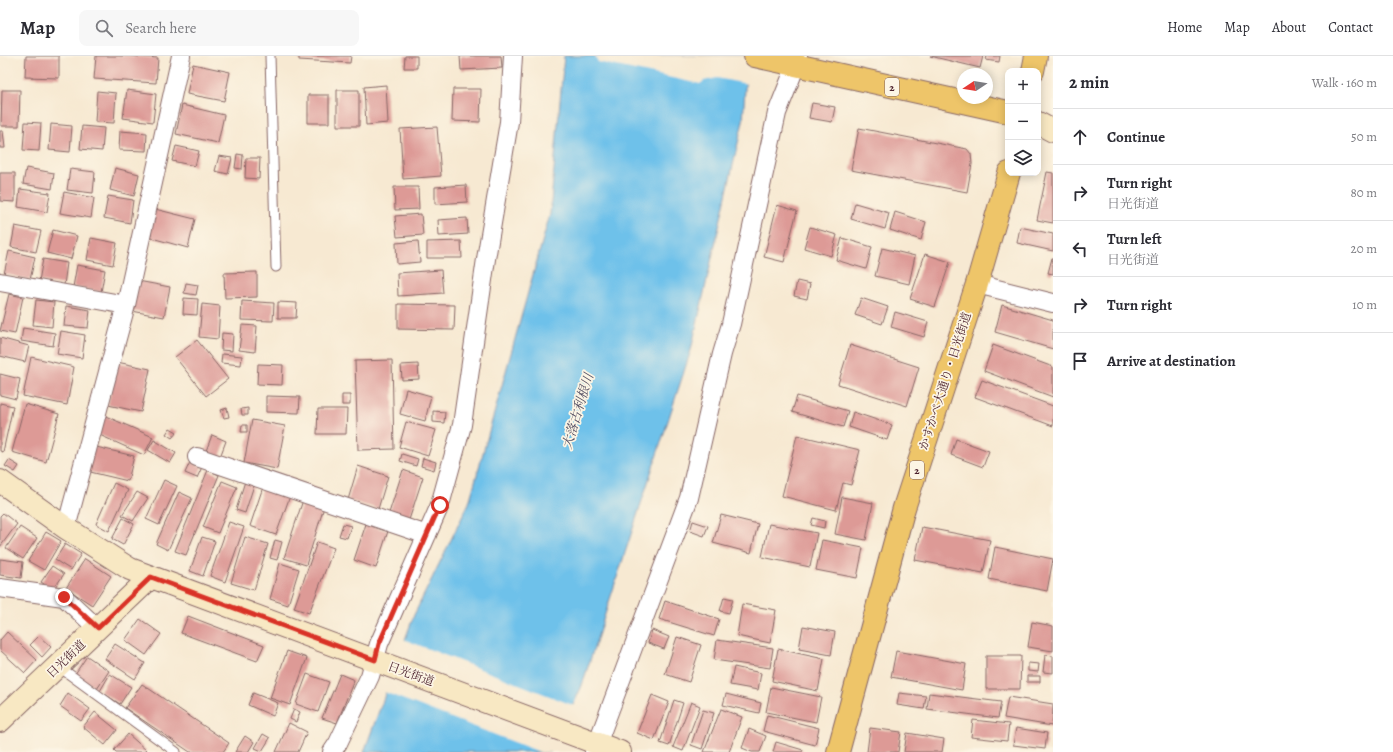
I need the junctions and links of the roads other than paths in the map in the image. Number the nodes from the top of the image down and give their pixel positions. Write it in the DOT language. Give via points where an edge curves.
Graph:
graph roads {
  1 [pos="181,56"];
  2 [pos="270,56"];
  3 [pos="513,56"];
  4 [pos="755,56"];
  5 [pos="1036,56"];
  6 [pos="790,61"];
  7 [pos="1034,68"];
  8 [pos="1005,111"];
  9 [pos="1053,114"];
  10 [pos="1041,115"];
  11 [pos="1041,125"];
  12 [pos="1053,131"];
  13 [pos="1008,176"];
  14 [pos="276,267"];
  15 [pos="0,282"];
  16 [pos="977,284"];
  17 [pos="1053,303"];
  18 [pos="126,305"];
  19 [pos="197,457"];
  20 [pos="1,482"];
  21 [pos="66,528"];
  22 [pos="427,535"];
  23 [pos="151,577"];
  24 [pos="0,588"];
  25 [pos="98,628"];
  26 [pos="378,661"];
  27 [pos="58,666"];
  28 [pos="0,721"];
  29 [pos="593,745"];
  30 [pos="176,752"];
  31 [pos="332,752"];
  32 [pos="620,752"];
  33 [pos="838,752"];
  1 -- 18 [label="street"];
  2 -- 14 [label="lane"];
  3 -- 22 [label="street" via="509,122 462,425 440,505"];
  4 -- 6 [label="main road, 2"];
  5 -- 7 [label="main road"];
  6 -- 8 [label="main road, 2"];
  6 -- 29 [label="street" via="689,498"];
  9 -- 10 [label="main road"];
  11 -- 12 [label="main road"];
  13 -- 16 [label="main road, かすかべ大通り・日光街道 / 2"];
  15 -- 18 [label="street"];
  16 -- 17 [label="street"];
  16 -- 33 [label="main road, かすかべ大通り・日光街道 / 2" via="904,508"];
  18 -- 21 [label="street"];
  19 -- 22 [label="street"];
  20 -- 21 [label="main road"];
  21 -- 23 [label="main road" via="130,569"];
  22 -- 26 [label="street" via="379,644"];
  23 -- 25 [label="main road, 日光街道"];
  23 -- 26 [label="main road, 日光街道"];
  24 -- 25 [label="street" via="64,597"];
  25 -- 27 [label="main road, 日光街道"];
  26 -- 29 [label="main road, 日光街道"];
  26 -- 31 [label="street"];
  27 -- 28 [label="main road, 日光街道"];
  27 -- 30 [label="lane"];
  29 -- 32 [label="main road, 日光街道"];
}
